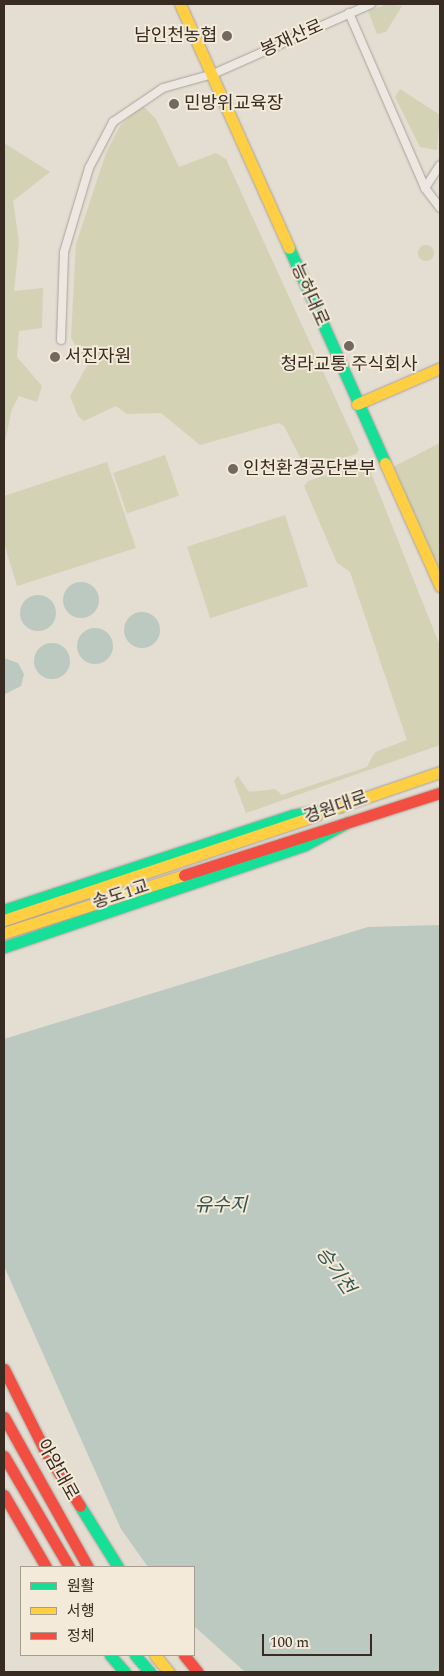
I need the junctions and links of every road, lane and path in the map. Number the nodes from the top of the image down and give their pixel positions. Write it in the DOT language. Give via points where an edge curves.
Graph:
graph roads {
  1 [pos="180,4"];
  2 [pos="371,4"];
  3 [pos="349,14"];
  4 [pos="212,74"];
  5 [pos="440,166"];
  6 [pos="425,188"];
  7 [pos="440,208"];
  8 [pos="61,340"];
  9 [pos="440,368"];
  10 [pos="357,404"];
  11 [pos="440,586"];
  12 [pos="440,772"];
  13 [pos="440,793"];
  14 [pos="342,806"];
  15 [pos="348,822"];
  16 [pos="233,845"];
  17 [pos="238,858"];
  18 [pos="4,910"];
  19 [pos="4,920"];
  20 [pos="4,933"];
  21 [pos="4,947"];
  22 [pos="4,1369"];
  23 [pos="4,1417"];
  24 [pos="4,1456"];
  25 [pos="4,1495"];
  26 [pos="45,1566"];
  27 [pos="67,1566"];
  28 [pos="87,1566"];
  29 [pos="117,1566"];
  30 [pos="111,1656"];
  31 [pos="136,1656"];
  32 [pos="155,1656"];
  33 [pos="185,1656"];
  34 [pos="125,1672"];
  35 [pos="150,1672"];
  36 [pos="169,1672"];
  37 [pos="198,1672"];
  1 -- 4 [label="main road, 능허대로"];
  2 -- 3 [label="street, 봉재산로"];
  3 -- 4 [label="street, 봉재산로"];
  3 -- 6 [label="street"];
  4 -- 8 [label="street, 봉재산로" via="162,88 113,122 89,168 64,252"];
  4 -- 10 [label="main road, 능허대로"];
  5 -- 6 [label="street"];
  6 -- 7 [label="street"];
  9 -- 10 [label="main road"];
  10 -- 11 [label="main road, 능허대로"];
  12 -- 14 [label="main road, 경원대로"];
  13 -- 15 [label="main road, 경원대로"];
  14 -- 16 [label="main road, 경원대로"];
  14 -- 18 [label="main road" via="293,815"];
  15 -- 17 [label="main road, 경원대로"];
  15 -- 21 [label="main road" via="305,846"];
  16 -- 19 [label="main road, 송도1교"];
  17 -- 20 [label="main road, 송도1교"];
  22 -- 29 [label="main road, 아암대로" via="50,1459"];
  23 -- 28 [label="main road, 아암대로"];
  24 -- 27 [label="main road"];
  25 -- 26 [label="main road"];
  30 -- 34 [label="main road"];
  31 -- 35 [label="main road"];
  32 -- 36 [label="main road"];
  33 -- 37 [label="main road"];
}
